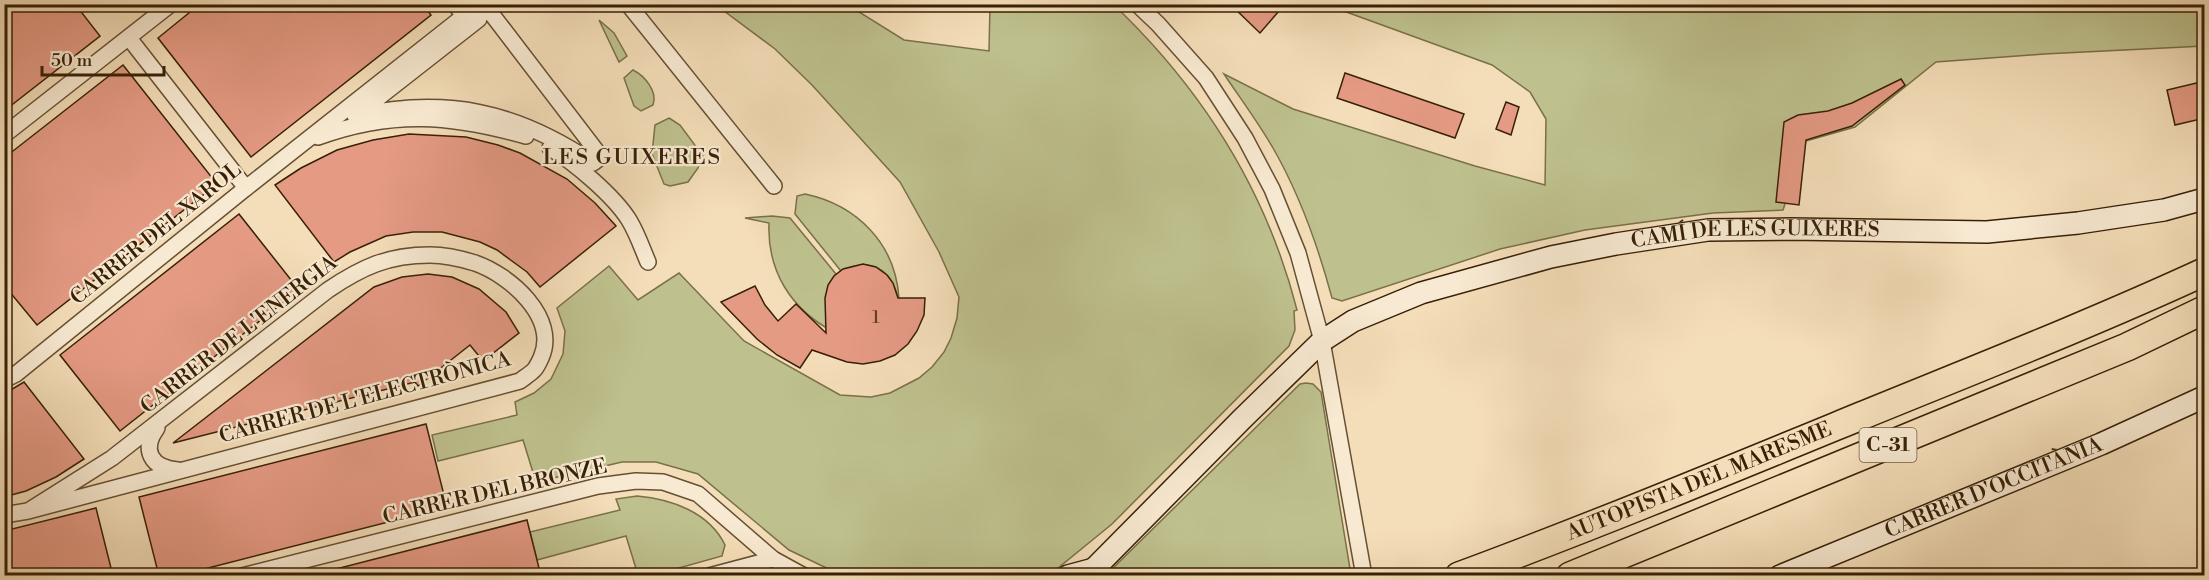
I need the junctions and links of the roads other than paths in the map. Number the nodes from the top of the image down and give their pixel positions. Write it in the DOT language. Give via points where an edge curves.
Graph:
graph roads {
  1 [pos="171,4"];
  2 [pos="484,4"];
  3 [pos="628,4"];
  4 [pos="1137,4"];
  5 [pos="462,8"];
  6 [pos="129,38"];
  7 [pos="4,135"];
  8 [pos="304,142"];
  9 [pos="774,186"];
  10 [pos="246,188"];
  11 [pos="2205,200"];
  12 [pos="648,262"];
  13 [pos="2205,272"];
  14 [pos="2205,310"];
  15 [pos="538,313"];
  16 [pos="1322,341"];
  17 [pos="4,380"];
  18 [pos="2205,397"];
  19 [pos="162,421"];
  20 [pos="181,470"];
  21 [pos="28,511"];
  22 [pos="4,515"];
  23 [pos="773,559"];
  24 [pos="1090,572"];
  25 [pos="242,576"];
  26 [pos="710,576"];
  27 [pos="804,576"];
  28 [pos="1068,576"];
  29 [pos="1364,576"];
  30 [pos="1459,576"];
  31 [pos="1570,576"];
  32 [pos="1780,576"];
  1 -- 6 [label="street"];
  2 -- 5 [label="street" via="601,157 593,164 542,133 486,113 424,106 355,116 479,19"];
  3 -- 9 [label="street"];
  4 -- 16 [label="street" via="1206,78 1245,138 1272,189 1298,253"];
  5 -- 8 [label="street, CARRER DEL XAROL"];
  6 -- 7 [label="street"];
  6 -- 10 [label="street"];
  8 -- 10 [label="street, CARRER DEL XAROL"];
  8 -- 12 [label="street, CARRER DEL XAROL" via="346,127 435,118 530,137 564,156 596,183 628,219"];
  10 -- 17 [label="street, CARRER DEL XAROL"];
  11 -- 16 [label="street, CAMÍ DE LES GUIXERES" via="2078,223 1987,232 1708,230 1616,244 1551,257 1421,293 1353,321"];
  13 -- 30 [label="highway, AUTOPISTA DEL MARESME / C-31" via="2112,314 1575,533"];
  14 -- 31 [label="highway, AUTOPISTA DEL MARESME / C-31" via="2127,347"];
  15 -- 19 [label="street, CARRER DE L'ENERGIA" via="512,283 476,263 432,255 392,258 354,272 328,290"];
  15 -- 20 [label="street, CARRER DE L'ELECTRÒNICA" via="545,332 545,348 536,369 520,381"];
  16 -- 24 [label="street, CAMÍ DE LES GUIXERES"];
  16 -- 29 [label="street"];
  18 -- 32 [label="street, CARRER D'OCCITÀNIA" via="2090,449"];
  19 -- 20 [label="street" via="148,447 152,458 167,469"];
  19 -- 21 [label="street, CARRER DE L'ENERGIA"];
  20 -- 21 [label="street, CARRER DE L'ELECTRÒNICA"];
  21 -- 22 [label="street, CARRER DE L'ENERGIA"];
  23 -- 25 [label="street, CARRER DEL BRONZE" via="698,494 663,482 636,481 598,486"];
  23 -- 26 [label="street"];
  23 -- 27 [label="street, CARRER DEL BRONZE"];
  24 -- 28 [label="street"];
}
